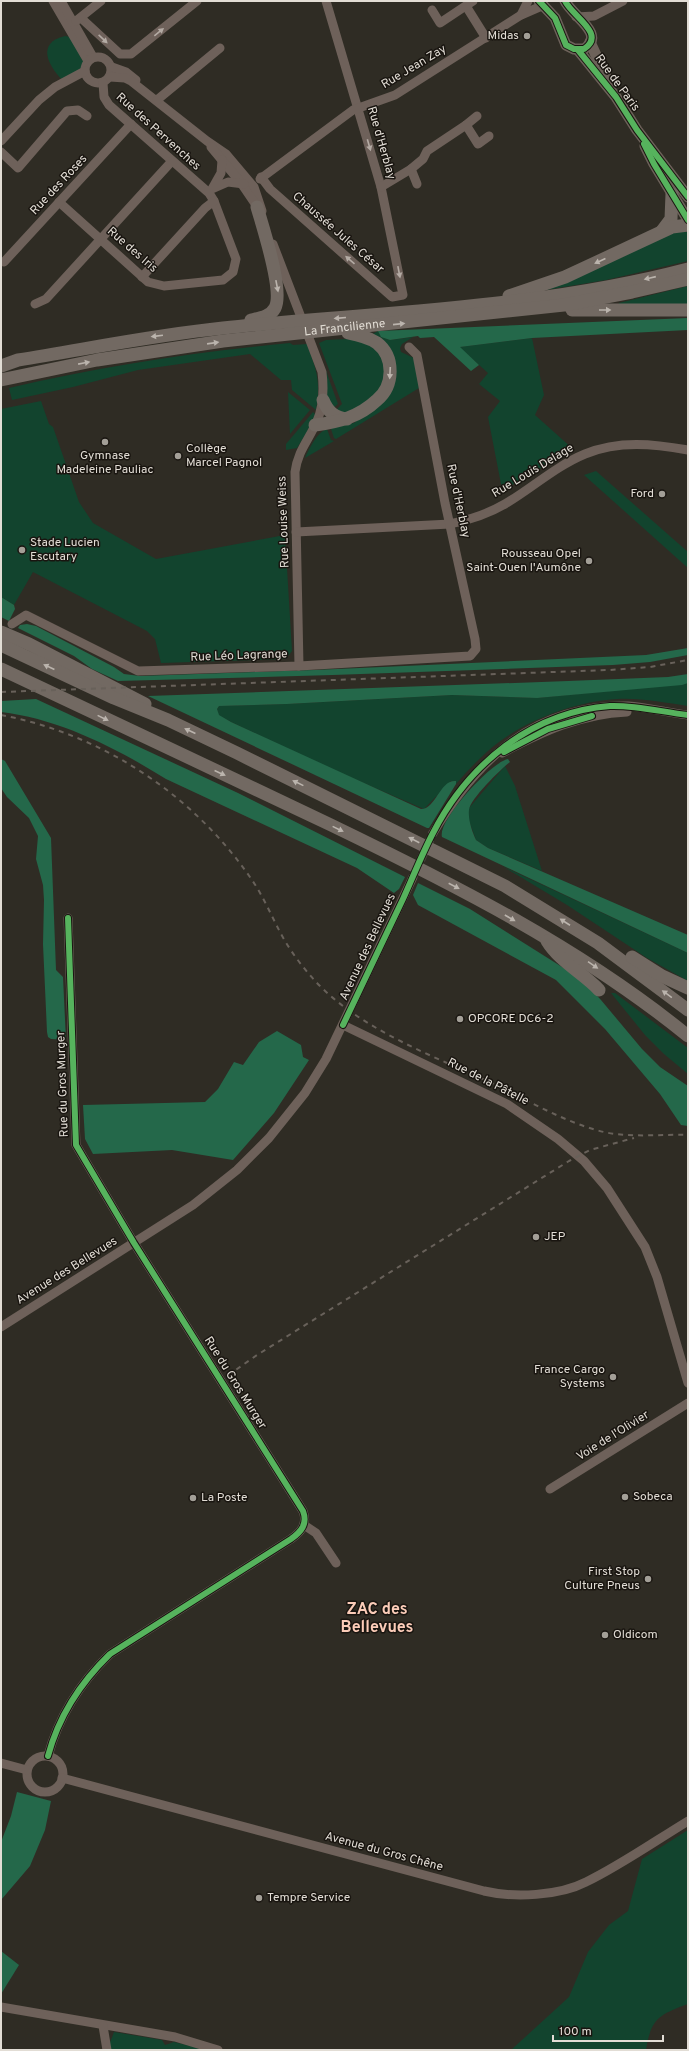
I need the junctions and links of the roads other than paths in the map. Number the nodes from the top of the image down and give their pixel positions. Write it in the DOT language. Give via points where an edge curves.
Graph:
graph roads {
  1 [pos="53,1"];
  2 [pos="61,1"];
  3 [pos="101,1"];
  4 [pos="197,1"];
  5 [pos="326,1"];
  6 [pos="528,1"];
  7 [pos="565,1"];
  8 [pos="623,1"];
  9 [pos="469,3"];
  10 [pos="542,3"];
  11 [pos="432,10"];
  12 [pos="597,14"];
  13 [pos="521,15"];
  14 [pos="576,17"];
  15 [pos="73,21"];
  16 [pos="591,37"];
  17 [pos="486,38"];
  18 [pos="220,48"];
  19 [pos="578,50"];
  20 [pos="91,59"];
  21 [pos="112,67"];
  22 [pos="86,75"];
  23 [pos="107,80"];
  24 [pos="146,92"];
  25 [pos="616,97"];
  26 [pos="157,100"];
  27 [pos="359,108"];
  28 [pos="87,116"];
  29 [pos="477,116"];
  30 [pos="131,124"];
  31 [pos="466,125"];
  32 [pos="637,130"];
  33 [pos="490,136"];
  34 [pos="1,141"];
  35 [pos="207,141"];
  36 [pos="1,152"];
  37 [pos="222,160"];
  38 [pos="172,161"];
  39 [pos="411,169"];
  40 [pos="252,180"];
  41 [pos="417,184"];
  42 [pos="381,187"];
  43 [pos="212,194"];
  44 [pos="672,194"];
  45 [pos="688,197"];
  46 [pos="59,202"];
  47 [pos="257,207"];
  48 [pos="264,219"];
  49 [pos="688,220"];
  50 [pos="688,225"];
  51 [pos="660,232"];
  52 [pos="101,239"];
  53 [pos="4,262"];
  54 [pos="688,268"];
  55 [pos="142,277"];
  56 [pos="688,279"];
  57 [pos="403,295"];
  58 [pos="35,304"];
  59 [pos="476,305"];
  60 [pos="524,310"];
  61 [pos="688,310"];
  62 [pos="314,327"];
  63 [pos="224,328"];
  64 [pos="296,328"];
  65 [pos="332,331"];
  66 [pos="409,347"];
  67 [pos="1,365"];
  68 [pos="46,370"];
  69 [pos="1,380"];
  70 [pos="1,388"];
  71 [pos="323,400"];
  72 [pos="347,419"];
  73 [pos="315,425"];
  74 [pos="688,450"];
  75 [pos="450,524"];
  76 [pos="296,532"];
  77 [pos="5,627"];
  78 [pos="1,645"];
  79 [pos="466,658"];
  80 [pos="299,666"];
  81 [pos="1,669"];
  82 [pos="688,715"];
  83 [pos="168,720"];
  84 [pos="433,832"];
  85 [pos="413,877"];
  86 [pos="68,918"];
  87 [pos="546,939"];
  88 [pos="598,943"];
  89 [pos="688,988"];
  90 [pos="600,990"];
  91 [pos="688,1010"];
  92 [pos="343,1025"];
  93 [pos="688,1036"];
  94 [pos="134,1243"];
  95 [pos="1,1327"];
  96 [pos="688,1383"];
  97 [pos="688,1403"];
  98 [pos="550,1489"];
  99 [pos="304,1525"];
  100 [pos="336,1563"];
  101 [pos="48,1756"];
  102 [pos="1,1763"];
  103 [pos="26,1770"];
  104 [pos="62,1778"];
  105 [pos="688,1821"];
  106 [pos="1,2007"];
  107 [pos="103,2026"];
  108 [pos="107,2050"];
  109 [pos="218,2050"];
  1 -- 15 [label="street"];
  2 -- 15 [label="street"];
  3 -- 15 [label="street"];
  15 -- 4 [label="street, one-way" via="120,54 128,56"];
  5 -- 27 [label="street, Rue d'Herblay"];
  6 -- 13 [label="street"];
  7 -- 14 [label="main road, Rue de Paris"];
  8 -- 12 [label="street"];
  9 -- 11 [label="street" via="440,23"];
  9 -- 17 [label="street"];
  10 -- 13 [label="street, Rue Jean Zay"];
  10 -- 19 [label="main road, Rue de Paris" via="555,18 564,43"];
  12 -- 14 [label="street"];
  12 -- 16 [label="street"];
  13 -- 17 [label="street, Rue Jean Zay"];
  14 -- 16 [label="main road, Rue de Paris" via="588,26"];
  15 -- 20 [label="street"];
  16 -- 19 [label="main road, Rue de Paris" via="586,48"];
  16 -- 25 [label="main road, Rue de Paris"];
  17 -- 27 [label="street, Rue Jean Zay" via="395,95"];
  18 -- 26 [label="street"];
  19 -- 25 [label="main road, Rue de Paris"];
  20 -- 21 [label="street" via="101,57 108,60"];
  20 -- 22 [label="street"];
  21 -- 23 [label="street"];
  21 -- 24 [label="street, Chaussée Jules César" via="133,76"];
  22 -- 23 [label="street" via="92,82"];
  22 -- 34 [label="street" via="55,87 39,100"];
  23 -- 24 [label="street, Chaussée Jules César" via="125,78"];
  23 -- 30 [label="street, Rue des Pervenches" via="106,101"];
  24 -- 26 [label="street, Chaussée Jules César"];
  25 -- 32 [label="main road, Rue de Paris"];
  26 -- 35 [label="street, Chaussée Jules César"];
  27 -- 40 [label="street, Rue Jean Zay"];
  27 -- 42 [label="street, Rue d'Herblay, one-way"];
  28 -- 36 [label="street" via="78,110 67,111 18,168"];
  29 -- 31 [label="street"];
  30 -- 38 [label="street, Rue des Pervenches"];
  30 -- 46 [label="street, Rue des Roses"];
  31 -- 33 [label="street" via="478,144"];
  31 -- 39 [label="street" via="427,151 423,159"];
  32 -- 44 [label="main road, Rue de Paris"];
  32 -- 45 [label="main road, Rue de Paris"];
  35 -- 37 [label="street, Chaussée Jules César"];
  35 -- 40 [label="street, Chaussée Jules César" via="226,154"];
  37 -- 40 [label="street, Chaussée Jules César" via="230,170"];
  37 -- 43 [label="street" via="221,174"];
  38 -- 43 [label="street, Rue des Pervenches"];
  38 -- 52 [label="street"];
  39 -- 41 [label="street"];
  39 -- 42 [label="street"];
  40 -- 43 [label="street" via="228,182"];
  40 -- 47 [label="street, Chaussée Jules César"];
  40 -- 48 [label="street, Rue Louise Weiss"];
  57 -- 40 [label="street, Chaussée Jules César, one-way" via="392,297 270,189"];
  42 -- 57 [label="street, Rue d'Herblay, one-way"];
  43 -- 55 [label="street" via="205,208"];
  43 -- 55 [label="street, Rue des Iris" via="236,259 233,272 223,280 164,286 148,282"];
  44 -- 49 [label="main road, Rue de Paris"];
  44 -- 51 [label="highway" via="671,219"];
  46 -- 52 [label="street, Rue des Iris"];
  46 -- 53 [label="street, Rue des Roses"];
  47 -- 48 [label="street, Chaussée Jules César"];
  47 -- 63 [label="highway, one-way" via="278,286 278,302 267,316"];
  48 -- 71 [label="street, Rue Louise Weiss" via="322,372"];
  50 -- 51 [label="highway"];
  51 -- 59 [label="highway, one-way" via="565,277"];
  52 -- 55 [label="street, Rue des Iris"];
  52 -- 58 [label="street" via="46,299"];
  54 -- 59 [label="highway, La Francilienne, one-way" via="574,293"];
  56 -- 60 [label="highway, La Francilienne" via="604,298"];
  59 -- 62 [label="highway, La Francilienne, one-way"];
  60 -- 61 [label="highway, one-way"];
  65 -- 60 [label="highway, La Francilienne, one-way"];
  62 -- 64 [label="highway, La Francilienne"];
  62 -- 65 [label="highway, La Francilienne"];
  63 -- 64 [label="highway, La Francilienne"];
  63 -- 67 [label="highway, La Francilienne, one-way" via="94,346"];
  68 -- 64 [label="highway, La Francilienne, one-way"];
  65 -- 72 [label="highway, one-way" via="370,339 381,347 390,366 389,381 381,396 368,408"];
  66 -- 75 [label="street, Rue d'Herblay" via="417,355"];
  68 -- 69 [label="highway, La Francilienne"];
  68 -- 70 [label="highway"];
  71 -- 72 [label="highway" via="334,415"];
  71 -- 73 [label="street, Rue Louise Weiss"];
  72 -- 73 [label="highway"];
  73 -- 76 [label="street, Rue Louise Weiss" via="300,450 295,466"];
  74 -- 75 [label="street, Rue Louis Delage" via="642,444 618,445 596,450 574,459 504,505 472,519"];
  75 -- 76 [label="street, Rue Louis Delage"];
  75 -- 79 [label="street, Rue d'Herblay" via="476,645 473,653"];
  76 -- 80 [label="street, Rue Louise Weiss"];
  77 -- 80 [label="street, Rue Léo Lagrange" via="26,615 138,671"];
  77 -- 83 [label="highway" via="29,644 137,698"];
  83 -- 78 [label="highway, one-way" via="114,698"];
  79 -- 80 [label="street, Rue Léo Lagrange"];
  81 -- 87 [label="highway, one-way" via="390,854 477,898"];
  82 -- 84 [label="street" via="656,711 609,713 569,722 538,734 487,762 457,796"];
  88 -- 83 [label="highway, one-way" via="492,879"];
  85 -- 92 [label="street, Avenue des Bellevues"];
  86 -- 94 [label="street, Rue du Gros Murger" via="76,1145"];
  87 -- 90 [label="highway" via="554,953"];
  87 -- 93 [label="highway, one-way" via="599,969"];
  88 -- 89 [label="highway" via="606,941 662,976"];
  91 -- 88 [label="highway, one-way"];
  92 -- 94 [label="street, Avenue des Bellevues" via="305,1093 255,1153 212,1191"];
  92 -- 96 [label="street, Rue de la Pâtelle" via="507,1104 558,1138 584,1161 607,1188 645,1247 657,1277"];
  94 -- 95 [label="street, Avenue des Bellevues"];
  94 -- 99 [label="street, Rue du Gros Murger" via="303,1512"];
  97 -- 98 [label="street, Voie de l'Olivier"];
  99 -- 100 [label="street" via="316,1534"];
  99 -- 101 [label="street" via="291,1538 110,1654 75,1693 60,1721"];
  101 -- 103 [label="street" via="36,1758"];
  101 -- 104 [label="street" via="60,1764"];
  102 -- 103 [label="street"];
  103 -- 104 [label="street" via="29,1783 39,1791 47,1792 55,1788"];
  104 -- 105 [label="street, Avenue du Gros Chêne" via="484,1891 514,1894 551,1893 585,1883"];
  106 -- 107 [label="street"];
  107 -- 108 [label="street"];
  107 -- 109 [label="street" via="176,2037"];
}
